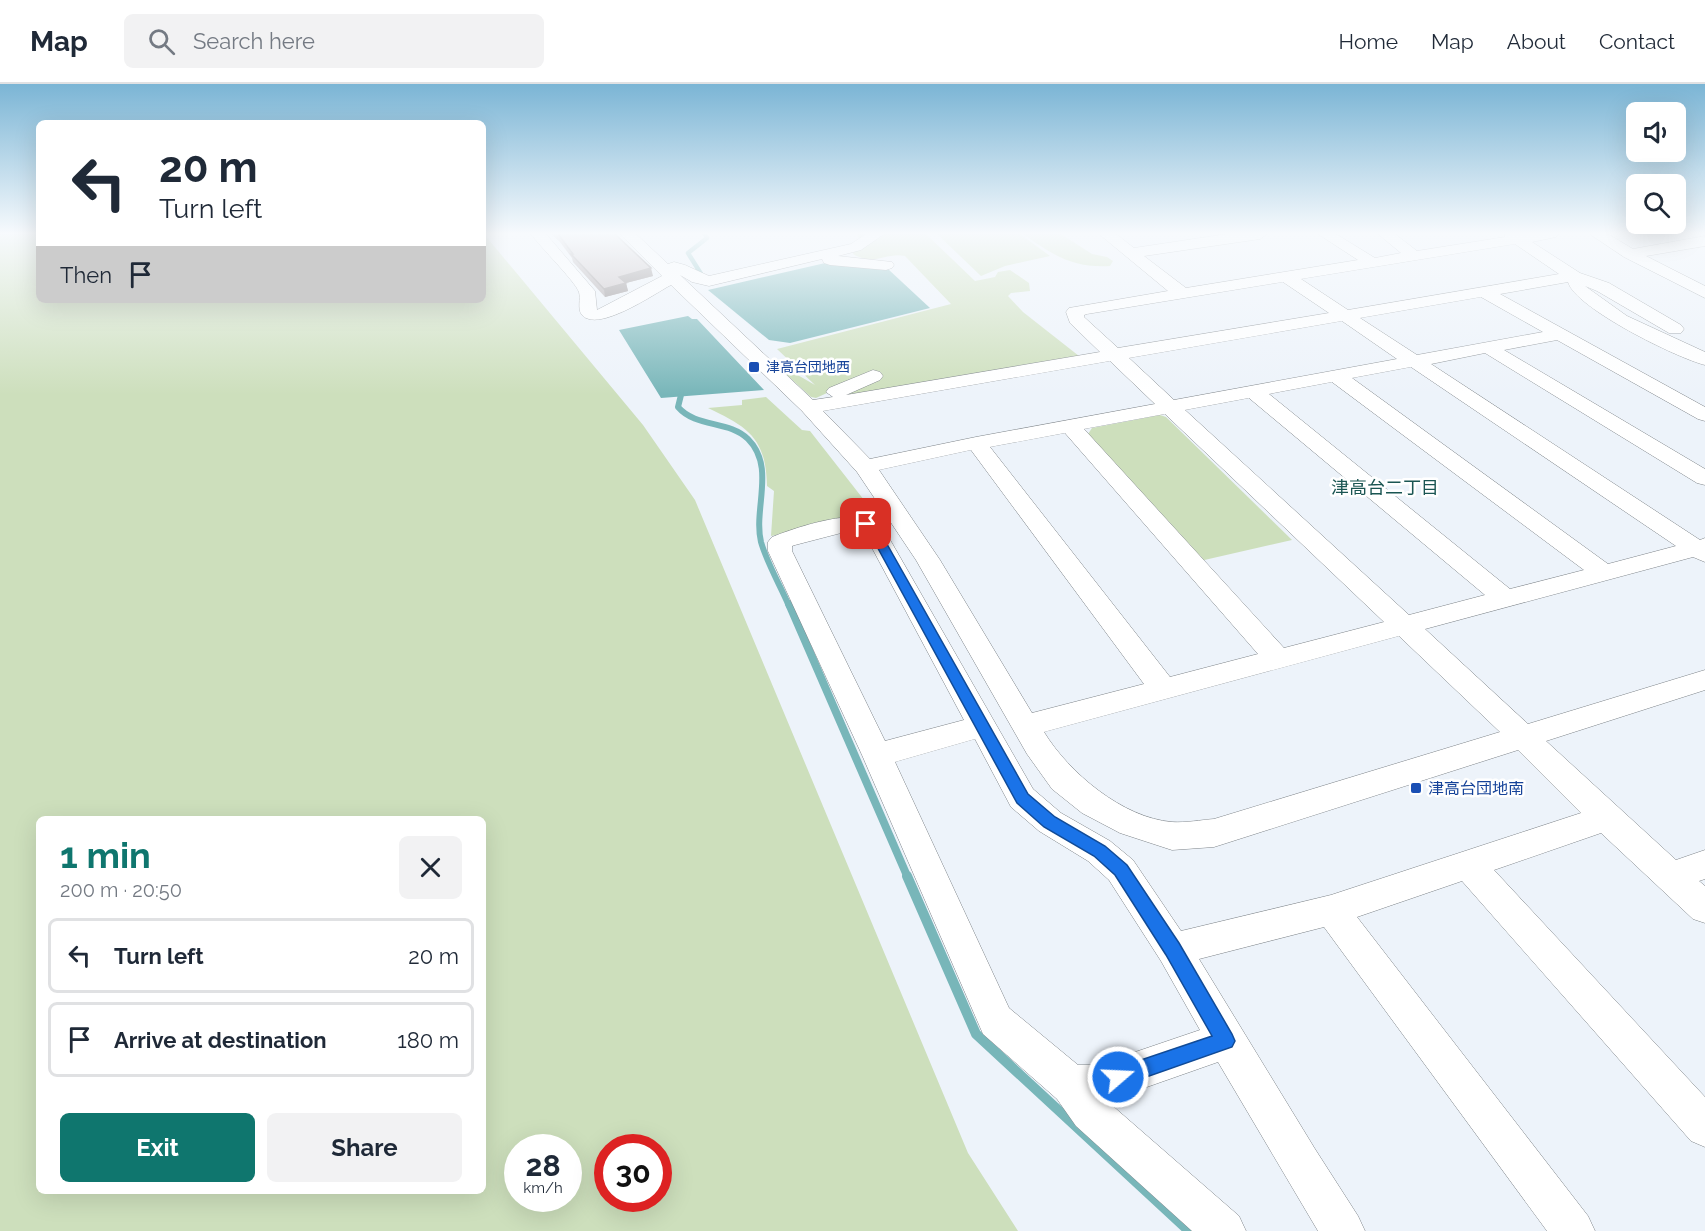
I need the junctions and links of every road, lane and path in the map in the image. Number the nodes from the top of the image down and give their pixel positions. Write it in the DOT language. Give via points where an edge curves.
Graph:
graph roads {
  1 [pos="584,288"];
  2 [pos="658,288"];
  3 [pos="685,288"];
  4 [pos="1175,288"];
  5 [pos="1223,288"];
  6 [pos="1303,288"];
  7 [pos="1504,288"];
  8 [pos="1578,288"];
  9 [pos="1604,288"];
  10 [pos="1483,291"];
  11 [pos="1183,294"];
  12 [pos="708,311"];
  13 [pos="1343,315"];
  14 [pos="1559,334"];
  15 [pos="770,346"];
  16 [pos="1705,346"];
  17 [pos="1487,347"];
  18 [pos="1114,354"];
  19 [pos="1705,359"];
  20 [pos="1413,361"];
  21 [pos="873,376"];
  22 [pos="1336,376"];
  23 [pos="1253,391"];
  24 [pos="1171,406"];
  25 [pos="809,407"];
  26 [pos="1705,415"];
  27 [pos="1069,425"];
  28 [pos="976,443"];
  29 [pos="865,467"];
  30 [pos="1705,478"];
  31 [pos="1702,549"];
  32 [pos="1604,573"];
  33 [pos="1506,599"];
  34 [pos="1403,627"];
  35 [pos="1279,660"];
  36 [pos="1705,680"];
  37 [pos="1164,690"];
  38 [pos="983,726"];
  39 [pos="1025,726"];
  40 [pos="1522,736"];
  41 [pos="877,755"];
  42 [pos="1606,818"];
  43 [pos="1468,864"];
  44 [pos="1705,864"];
  45 [pos="1671,877"];
  46 [pos="1705,908"];
  47 [pos="1331,910"];
  48 [pos="1173,949"];
  49 [pos="1226,1041"];
  50 [pos="1071,1085"];
  51 [pos="1705,1126"];
  52 [pos="1224,1231"];
  53 [pos="1343,1231"];
  54 [pos="1573,1231"];
  1 -- 2 [label="street" via="589,312 595,315"];
  3 -- 12 [label="street"];
  4 -- 11 [label="street"];
  5 -- 11 [label="street"];
  6 -- 13 [label="street"];
  7 -- 10 [label="street"];
  8 -- 19 [label="street" via="1621,320"];
  9 -- 16 [label="street"];
  10 -- 13 [label="street"];
  10 -- 14 [label="street"];
  11 -- 18 [label="street" via="1075,312 1076,319"];
  12 -- 15 [label="street" via="723,307"];
  12 -- 25 [label="street"];
  13 -- 18 [label="street"];
  13 -- 20 [label="street"];
  14 -- 17 [label="street"];
  14 -- 26 [label="street"];
  17 -- 20 [label="street"];
  17 -- 30 [label="street"];
  18 -- 24 [label="street"];
  18 -- 25 [label="street"];
  20 -- 22 [label="street"];
  20 -- 31 [label="street"];
  21 -- 25 [label="street"];
  22 -- 23 [label="street"];
  22 -- 32 [label="street"];
  23 -- 24 [label="street"];
  23 -- 33 [label="street"];
  24 -- 27 [label="street"];
  24 -- 34 [label="street"];
  25 -- 29 [label="street"];
  27 -- 28 [label="street"];
  27 -- 35 [label="street"];
  28 -- 29 [label="street"];
  28 -- 37 [label="street"];
  29 -- 39 [label="street" via="928,560"];
  31 -- 32 [label="street"];
  32 -- 33 [label="street"];
  33 -- 34 [label="street"];
  34 -- 35 [label="street"];
  34 -- 40 [label="street"];
  35 -- 37 [label="street"];
  36 -- 40 [label="street"];
  37 -- 39 [label="street"];
  38 -- 41 [label="street"];
  38 -- 41 [label="street" via="873,530 866,524 855,524 793,536 780,542 780,551"];
  38 -- 48 [label="street" via="1022,798 1050,822 1100,851 1121,870"];
  39 -- 40 [label="street" via="1062,780 1093,804 1131,824 1172,836 1214,832"];
  40 -- 42 [label="street"];
  41 -- 50 [label="street" via="996,1021"];
  42 -- 43 [label="street"];
  42 -- 45 [label="street"];
  43 -- 47 [label="street"];
  43 -- 51 [label="street"];
  44 -- 45 [label="street"];
  45 -- 46 [label="street"];
  47 -- 48 [label="street"];
  47 -- 54 [label="street"];
  48 -- 49 [label="street"];
  49 -- 50 [label="street" via="1097,1085"];
  49 -- 53 [label="street"];
  50 -- 52 [label="street" via="1090,1112"];
}
